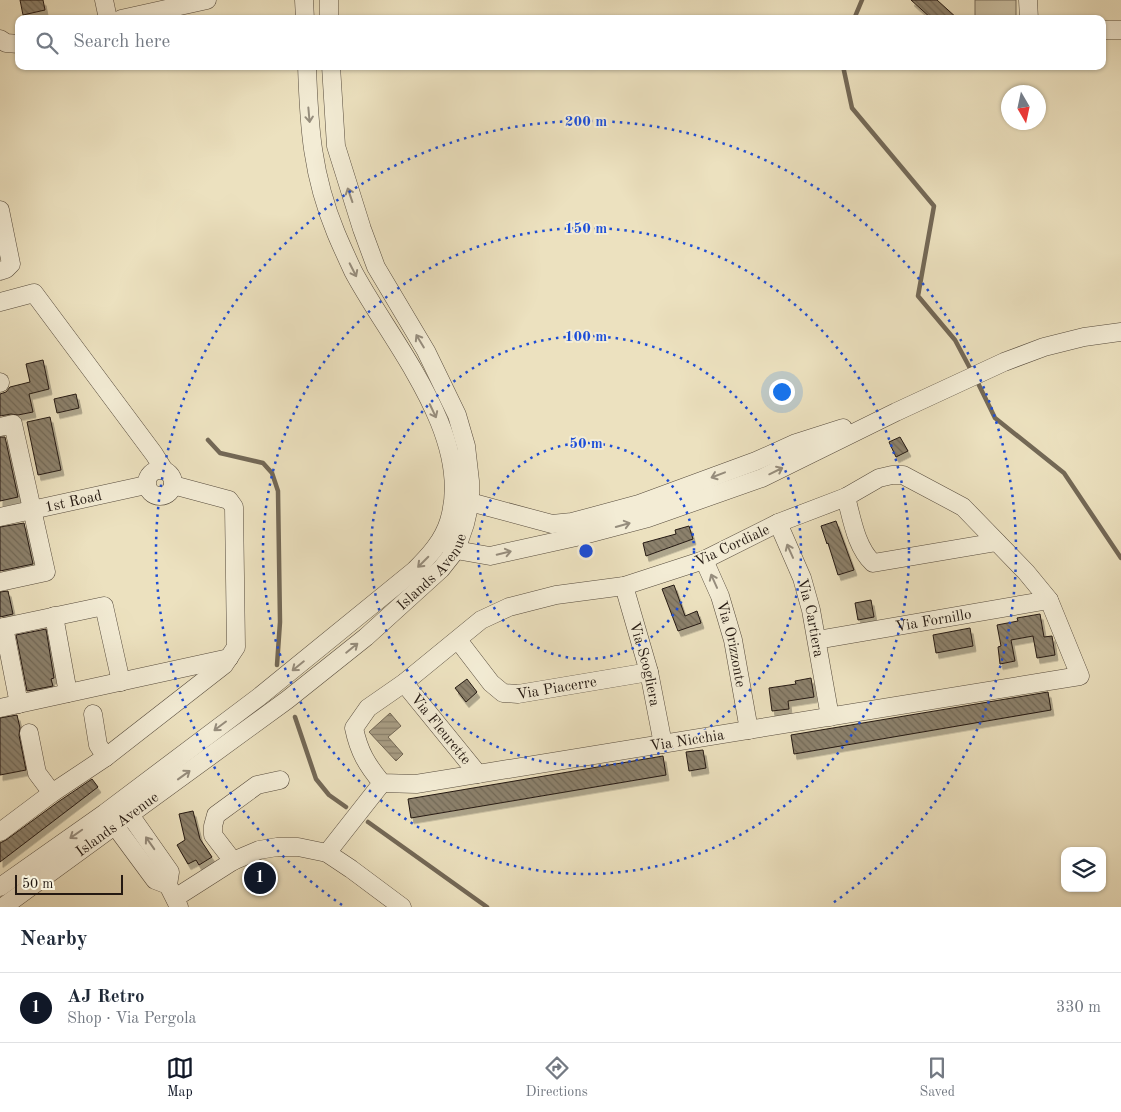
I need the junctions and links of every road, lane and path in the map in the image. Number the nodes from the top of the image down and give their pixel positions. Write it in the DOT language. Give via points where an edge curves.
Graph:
graph roads {
  1 [pos="104,0"];
  2 [pos="208,0"];
  3 [pos="304,0"];
  4 [pos="329,0"];
  5 [pos="1028,0"];
  6 [pos="107,15"];
  7 [pos="139,15"];
  8 [pos="305,15"];
  9 [pos="329,15"];
  10 [pos="1029,15"];
  11 [pos="1106,30"];
  12 [pos="1121,30"];
  13 [pos="0,39"];
  14 [pos="15,44"];
  15 [pos="307,70"];
  16 [pos="331,70"];
  17 [pos="0,210"];
  18 [pos="6,267"];
  19 [pos="0,302"];
  20 [pos="1121,332"];
  21 [pos="0,427"];
  22 [pos="164,470"];
  23 [pos="146,485"];
  24 [pos="173,486"];
  25 [pos="846,497"];
  26 [pos="461,501"];
  27 [pos="33,510"];
  28 [pos="0,517"];
  29 [pos="778,524"];
  30 [pos="554,533"];
  31 [pos="440,541"];
  32 [pos="997,542"];
  33 [pos="456,550"];
  34 [pos="704,560"];
  35 [pos="0,582"];
  36 [pos="624,586"];
  37 [pos="1049,600"];
  38 [pos="54,616"];
  39 [pos="2,628"];
  40 [pos="458,640"];
  41 [pos="817,640"];
  42 [pos="230,658"];
  43 [pos="649,672"];
  44 [pos="1080,676"];
  45 [pos="121,682"];
  46 [pos="404,683"];
  47 [pos="68,693"];
  48 [pos="19,704"];
  49 [pos="0,708"];
  50 [pos="93,714"];
  51 [pos="830,717"];
  52 [pos="749,730"];
  53 [pos="29,733"];
  54 [pos="664,744"];
  55 [pos="106,757"];
  56 [pos="478,774"];
  57 [pos="280,780"];
  58 [pos="382,783"];
  59 [pos="52,793"];
  60 [pos="125,807"];
  61 [pos="110,819"];
  62 [pos="0,832"];
  63 [pos="327,853"];
  64 [pos="233,861"];
  65 [pos="0,887"];
  66 [pos="174,897"];
  67 [pos="3,907"];
  68 [pos="402,907"];
  1 -- 6 [label="street"];
  2 -- 7 [label="street"];
  3 -- 8 [label="street"];
  4 -- 9 [label="street"];
  5 -- 10 [label="street"];
  11 -- 12 [label="street"];
  13 -- 14 [label="street"];
  15 -- 26 [label="street, Islands Avenue, one-way" via="312,148 320,189 353,271 412,367 439,424 451,454 454,481"];
  26 -- 16 [label="street, Islands Avenue, one-way" via="470,480 466,446 457,415 426,351 376,267 336,146"];
  17 -- 18 [label="street"];
  19 -- 22 [label="street" via="34,293"];
  20 -- 30 [label="street" via="1068,341 1004,362 896,412 796,443 639,504 572,522"];
  21 -- 27 [label="street" via="14,424"];
  22 -- 23 [label="street" via="151,472"];
  22 -- 24 [label="street" via="170,473"];
  23 -- 24 [label="street" via="156,496 167,494"];
  23 -- 27 [label="street, 1st Road"];
  24 -- 42 [label="street" via="229,500 234,507 236,647"];
  25 -- 29 [label="street, Via Cordiale"];
  25 -- 32 [label="street, Via Cordiale" via="879,478 903,475 963,507"];
  25 -- 32 [label="street" via="861,546 873,562"];
  26 -- 30 [label="street"];
  26 -- 31 [label="street, Islands Avenue"];
  26 -- 33 [label="street, Islands Avenue" via="465,524"];
  27 -- 28 [label="street, 1st Road"];
  27 -- 35 [label="street" via="46,572"];
  29 -- 34 [label="street, Via Cordiale"];
  41 -- 29 [label="street, Via Cartiera, one-way" via="802,578"];
  33 -- 30 [label="street, one-way" via="490,556"];
  31 -- 33 [label="street"];
  31 -- 60 [label="street, Islands Avenue, one-way" via="415,570"];
  32 -- 37 [label="street, Via Cordiale"];
  60 -- 33 [label="street, Islands Avenue, one-way" via="287,700 366,637 441,570"];
  34 -- 36 [label="street, Via Cordiale"];
  52 -- 34 [label="street, Via Orizzonte, one-way" via="733,640 720,596"];
  36 -- 40 [label="street, Via Cordiale" via="556,595 509,607 481,620"];
  36 -- 43 [label="street, Via Scogliera"];
  37 -- 41 [label="street, Via Fornillo"];
  37 -- 44 [label="street, Via Cordiale"];
  38 -- 39 [label="street"];
  38 -- 45 [label="street" via="104,606"];
  38 -- 47 [label="street"];
  39 -- 48 [label="street"];
  40 -- 43 [label="street, Via Piacerre" via="490,683 503,694"];
  40 -- 46 [label="street, Via Cordiale"];
  41 -- 51 [label="street, Via Cartiera"];
  42 -- 45 [label="street"];
  42 -- 55 [label="street"];
  43 -- 54 [label="street, Via Scogliera"];
  44 -- 51 [label="street, Via Nicchia"];
  45 -- 47 [label="street"];
  46 -- 56 [label="street, Via Fleurette"];
  46 -- 58 [label="street, Via Cordiale" via="368,708 354,728 368,767"];
  47 -- 48 [label="street"];
  48 -- 49 [label="street"];
  50 -- 55 [label="street" via="98,745"];
  51 -- 52 [label="street, Via Nicchia"];
  52 -- 54 [label="street, Via Nicchia"];
  53 -- 59 [label="street" via="37,773"];
  54 -- 56 [label="street, Via Nicchia"];
  55 -- 59 [label="street"];
  56 -- 58 [label="street, Via Nicchia" via="416,784"];
  57 -- 64 [label="street" via="257,785 216,815 213,835"];
  58 -- 63 [label="street"];
  59 -- 62 [label="street"];
  60 -- 61 [label="street, Islands Avenue"];
  66 -- 60 [label="street, one-way" via="170,872"];
  61 -- 65 [label="street, Islands Avenue, one-way"];
  61 -- 66 [label="street" via="155,880"];
  61 -- 67 [label="street, Islands Avenue"];
  63 -- 64 [label="street" via="298,847 277,847 259,850"];
  63 -- 68 [label="street"];
  64 -- 66 [label="street"];
}
